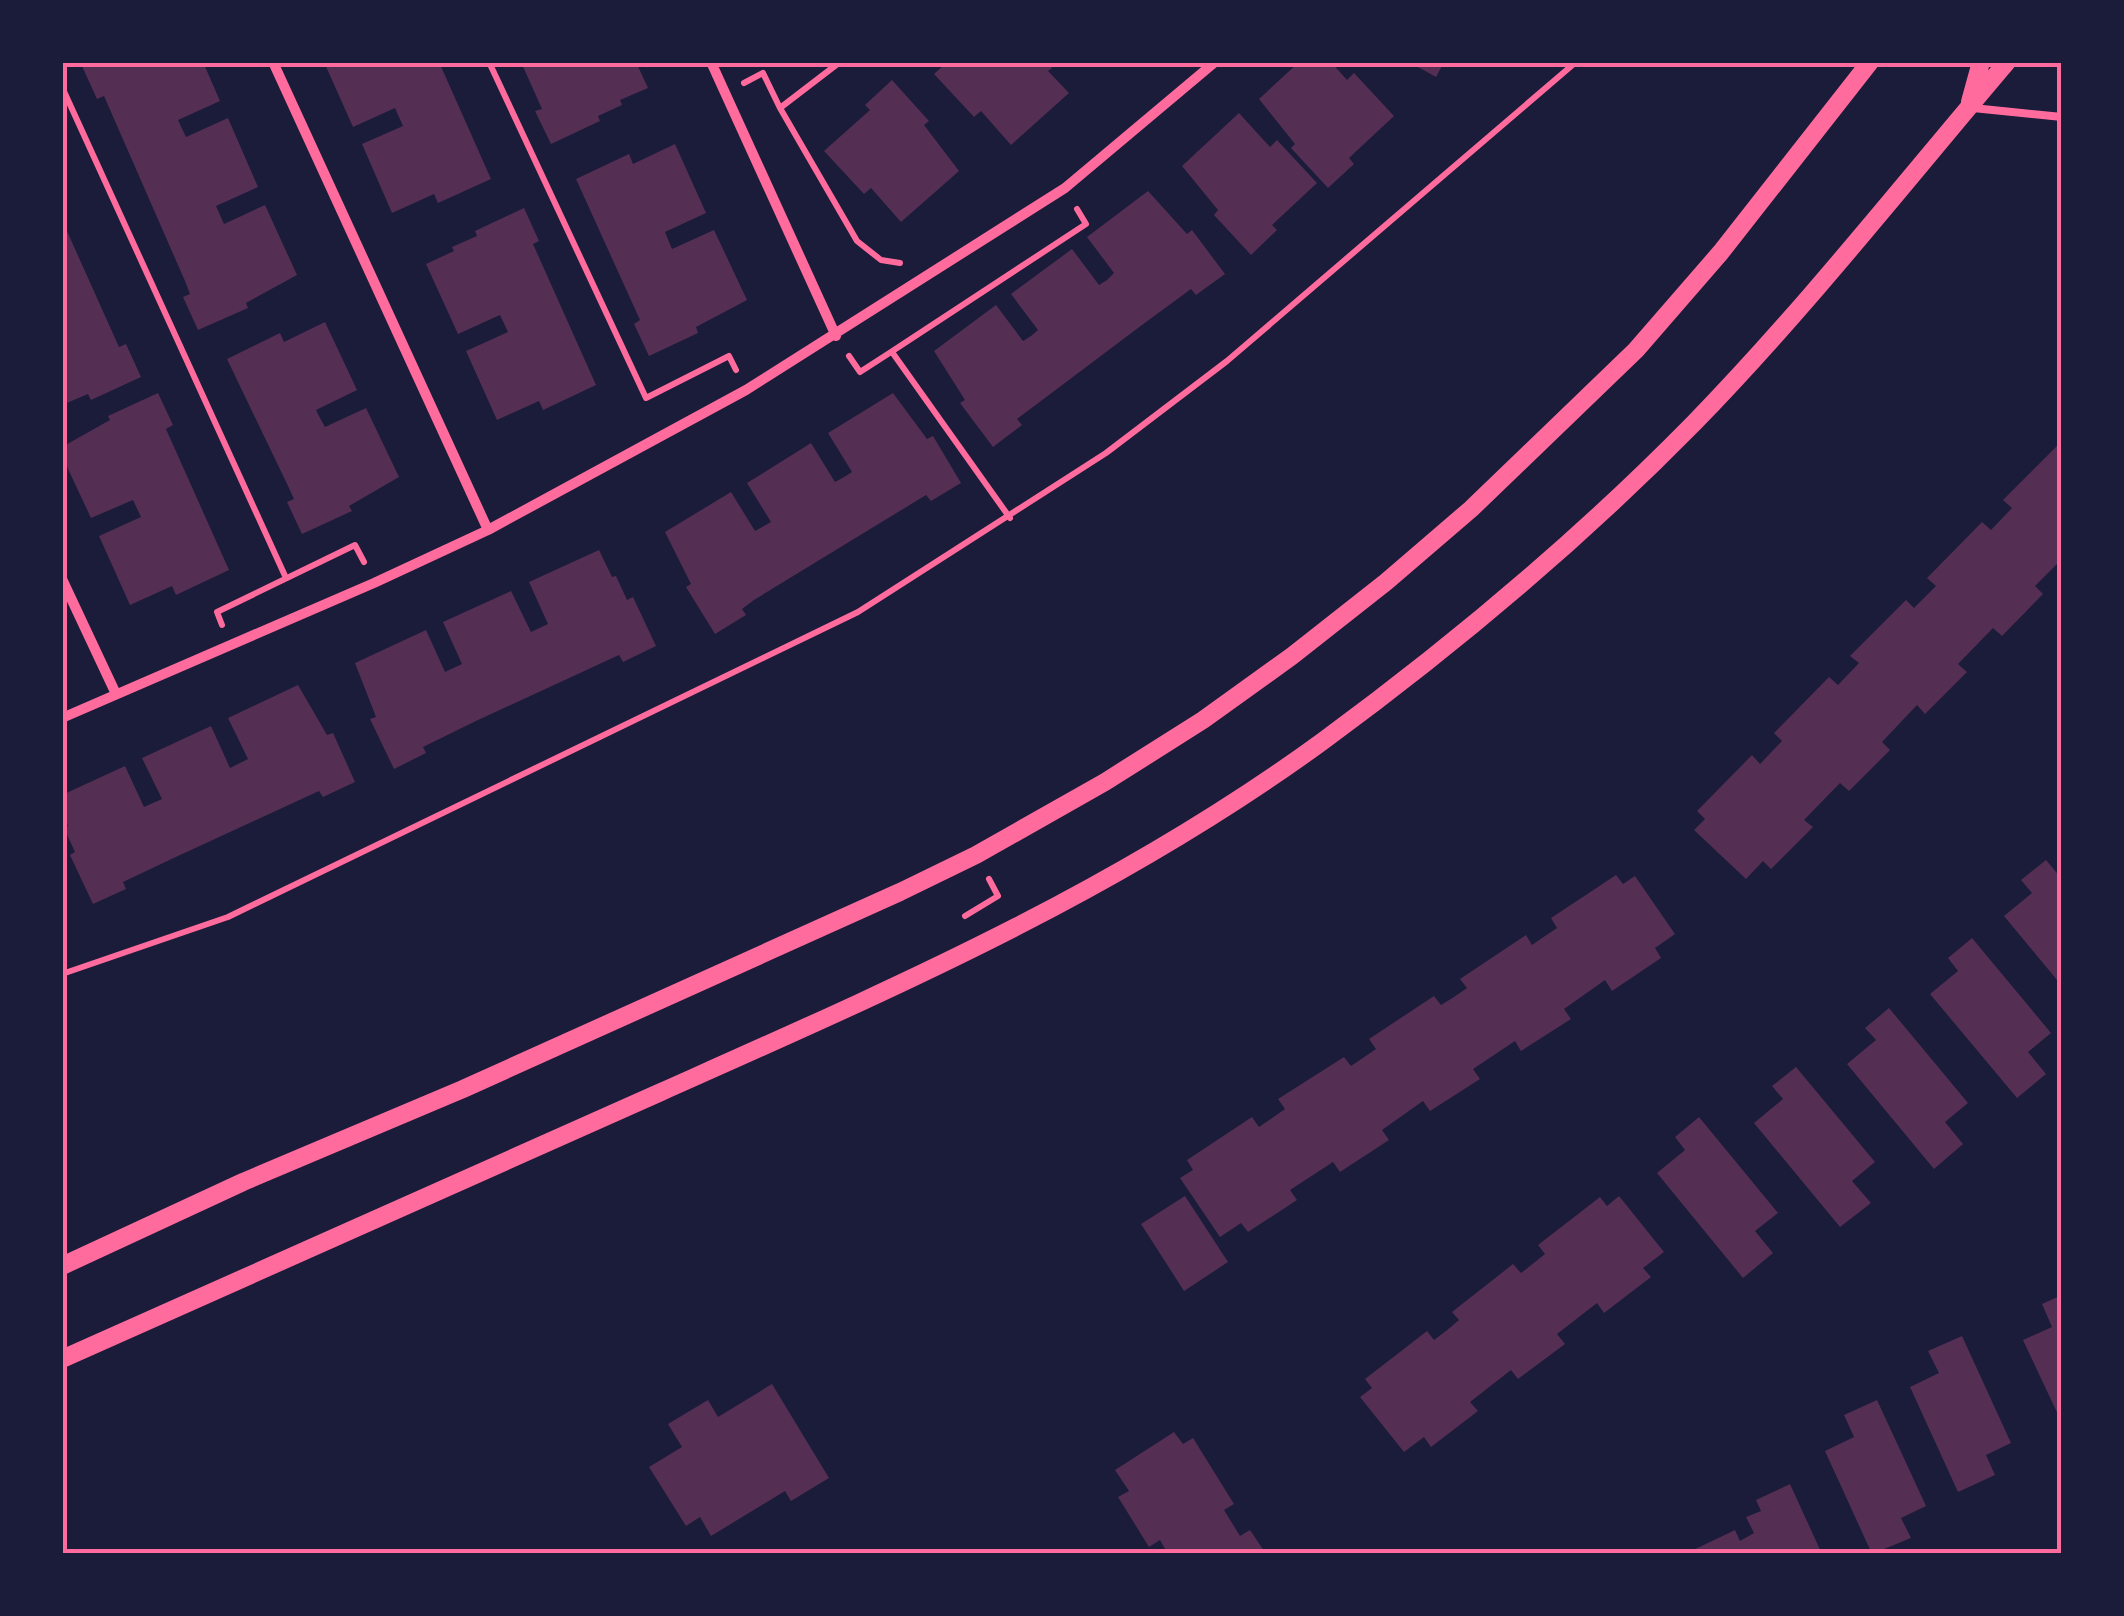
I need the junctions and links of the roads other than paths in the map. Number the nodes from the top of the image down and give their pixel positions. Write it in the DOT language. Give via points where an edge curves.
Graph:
graph roads {
  1 [pos="273,62"];
  2 [pos="712,62"];
  3 [pos="1215,62"];
  4 [pos="1870,62"];
  5 [pos="1981,62"];
  6 [pos="2006,62"];
  7 [pos="1969,107"];
  8 [pos="2062,117"];
  9 [pos="836,336"];
  10 [pos="488,530"];
  11 [pos="62,579"];
  12 [pos="116,694"];
  13 [pos="62,718"];
  14 [pos="62,1266"];
  15 [pos="65,1361"];
  1 -- 10 [label="street"];
  2 -- 9 [label="street"];
  3 -- 9 [label="street" via="1065,188"];
  4 -- 14 [label="street" via="1636,350 1471,509 1308,644 1203,720 976,855"];
  5 -- 7 [label="street"];
  6 -- 7 [label="street"];
  7 -- 8 [label="lane"];
  7 -- 15 [label="street" via="1696,422 1610,504 1320,743 1230,805 1136,864 971,951"];
  9 -- 10 [label="street"];
  10 -- 12 [label="street"];
  11 -- 12 [label="street"];
  12 -- 13 [label="street"];
}
